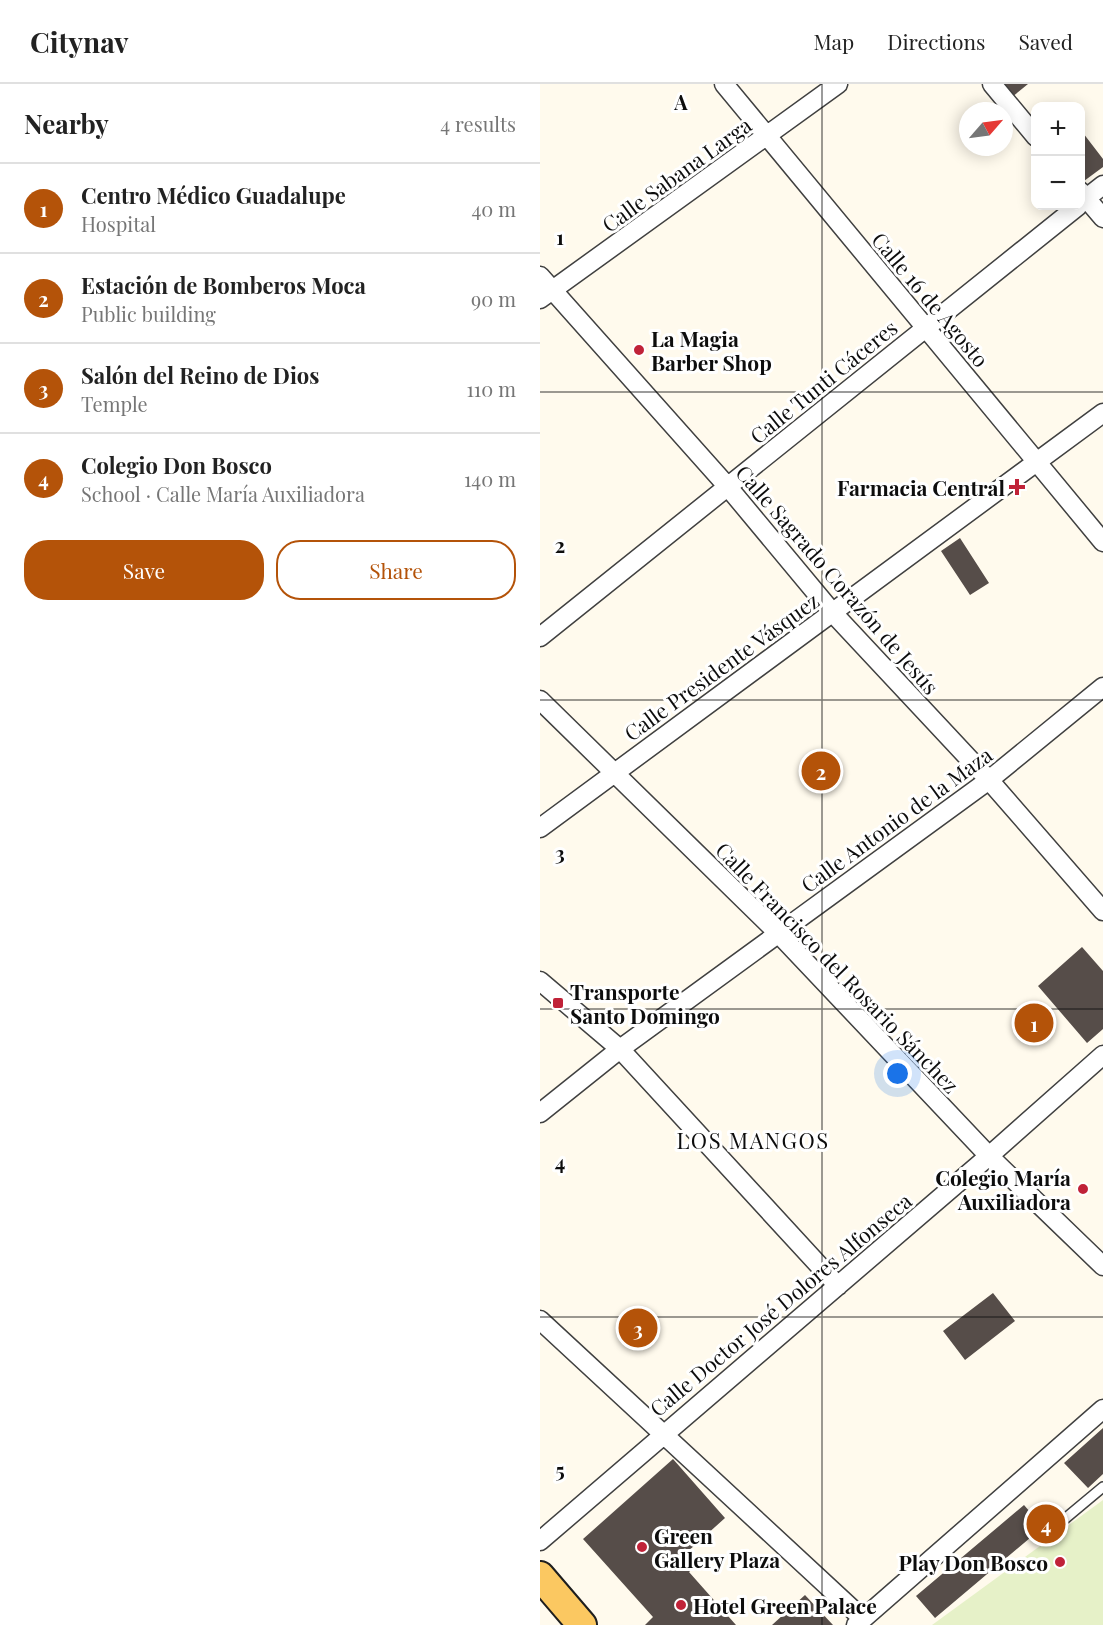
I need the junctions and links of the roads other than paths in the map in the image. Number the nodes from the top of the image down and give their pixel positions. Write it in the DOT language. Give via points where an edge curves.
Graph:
graph roads {
  1 [pos="724,84"];
  2 [pos="838,84"];
  3 [pos="992,84"];
  4 [pos="1031,132"];
  5 [pos="767,136"];
  6 [pos="1103,185"];
  7 [pos="1085,197"];
  8 [pos="1085,203"];
  9 [pos="1069,210"];
  10 [pos="1103,218"];
  11 [pos="540,276"];
  12 [pos="546,295"];
  13 [pos="926,328"];
  14 [pos="1103,413"];
  15 [pos="1037,462"];
  16 [pos="728,486"];
  17 [pos="1103,543"];
  18 [pos="832,612"];
  19 [pos="540,637"];
  20 [pos="1103,687"];
  21 [pos="540,700"];
  22 [pos="614,773"];
  23 [pos="989,780"];
  24 [pos="540,828"];
  25 [pos="1103,911"];
  26 [pos="778,933"];
  27 [pos="540,981"];
  28 [pos="620,1049"];
  29 [pos="1103,1055"];
  30 [pos="540,1113"];
  31 [pos="989,1156"];
  32 [pos="1103,1266"];
  33 [pos="838,1286"];
  34 [pos="540,1320"];
  35 [pos="1103,1409"];
  36 [pos="661,1435"];
  37 [pos="1103,1487"];
  38 [pos="1049,1532"];
  39 [pos="540,1541"];
  40 [pos="540,1576"];
  41 [pos="859,1622"];
  42 [pos="582,1625"];
  1 -- 5 [label="street, Calle 16 de Agosto"];
  2 -- 5 [label="street, Calle Sabana Larga"];
  3 -- 4 [label="street"];
  5 -- 12 [label="street, Calle Sabana Larga"];
  5 -- 13 [label="street, Calle 16 de Agosto"];
  6 -- 7 [label="street, Calle Tunti Cáceres"];
  8 -- 10 [label="street"];
  9 -- 13 [label="street, Calle Tunti Cáceres"];
  11 -- 12 [label="street, Calle Sagrado Corazón de Jesús"];
  12 -- 16 [label="street, Calle Sagrado Corazón de Jesús"];
  13 -- 15 [label="street, Calle 16 de Agosto"];
  13 -- 16 [label="street, Calle Tunti Cáceres"];
  14 -- 15 [label="street, Calle Presidente Vásquez"];
  15 -- 17 [label="street, Calle 16 de Agosto"];
  15 -- 18 [label="street, Calle Presidente Vásquez"];
  16 -- 18 [label="street, Calle Sagrado Corazón de Jesús"];
  16 -- 19 [label="street, Calle Tunti Cáceres"];
  18 -- 22 [label="street, Calle Presidente Vásquez"];
  18 -- 23 [label="street, Calle Sagrado Corazón de Jesús"];
  20 -- 23 [label="street, Calle Antonio de la Maza"];
  21 -- 22 [label="street, Calle Francisco del Rosario Sánchez"];
  22 -- 24 [label="street, Calle Presidente Vásquez"];
  22 -- 26 [label="street, Calle Francisco del Rosario Sánchez"];
  23 -- 25 [label="street, Calle Sagrado Corazón de Jesús"];
  23 -- 26 [label="street, Calle Antonio de la Maza"];
  26 -- 28 [label="street, Calle Antonio de la Maza"];
  26 -- 31 [label="street, Calle Francisco del Rosario Sánchez"];
  27 -- 28 [label="street"];
  28 -- 30 [label="street, Calle Antonio de la Maza"];
  28 -- 33 [label="street"];
  29 -- 31 [label="street, Calle Doctor José Dolores Alfonseca"];
  31 -- 32 [label="street, Calle Francisco del Rosario Sánchez"];
  31 -- 33 [label="street, Calle Doctor José Dolores Alfonseca"];
  33 -- 36 [label="street, Calle Doctor José Dolores Alfonseca"];
  34 -- 36 [label="street"];
  35 -- 41 [label="street"];
  36 -- 39 [label="street, Calle Doctor José Dolores Alfonseca"];
  36 -- 41 [label="street"];
  37 -- 38 [label="lane"];
  40 -- 42 [label="main road"];
}
